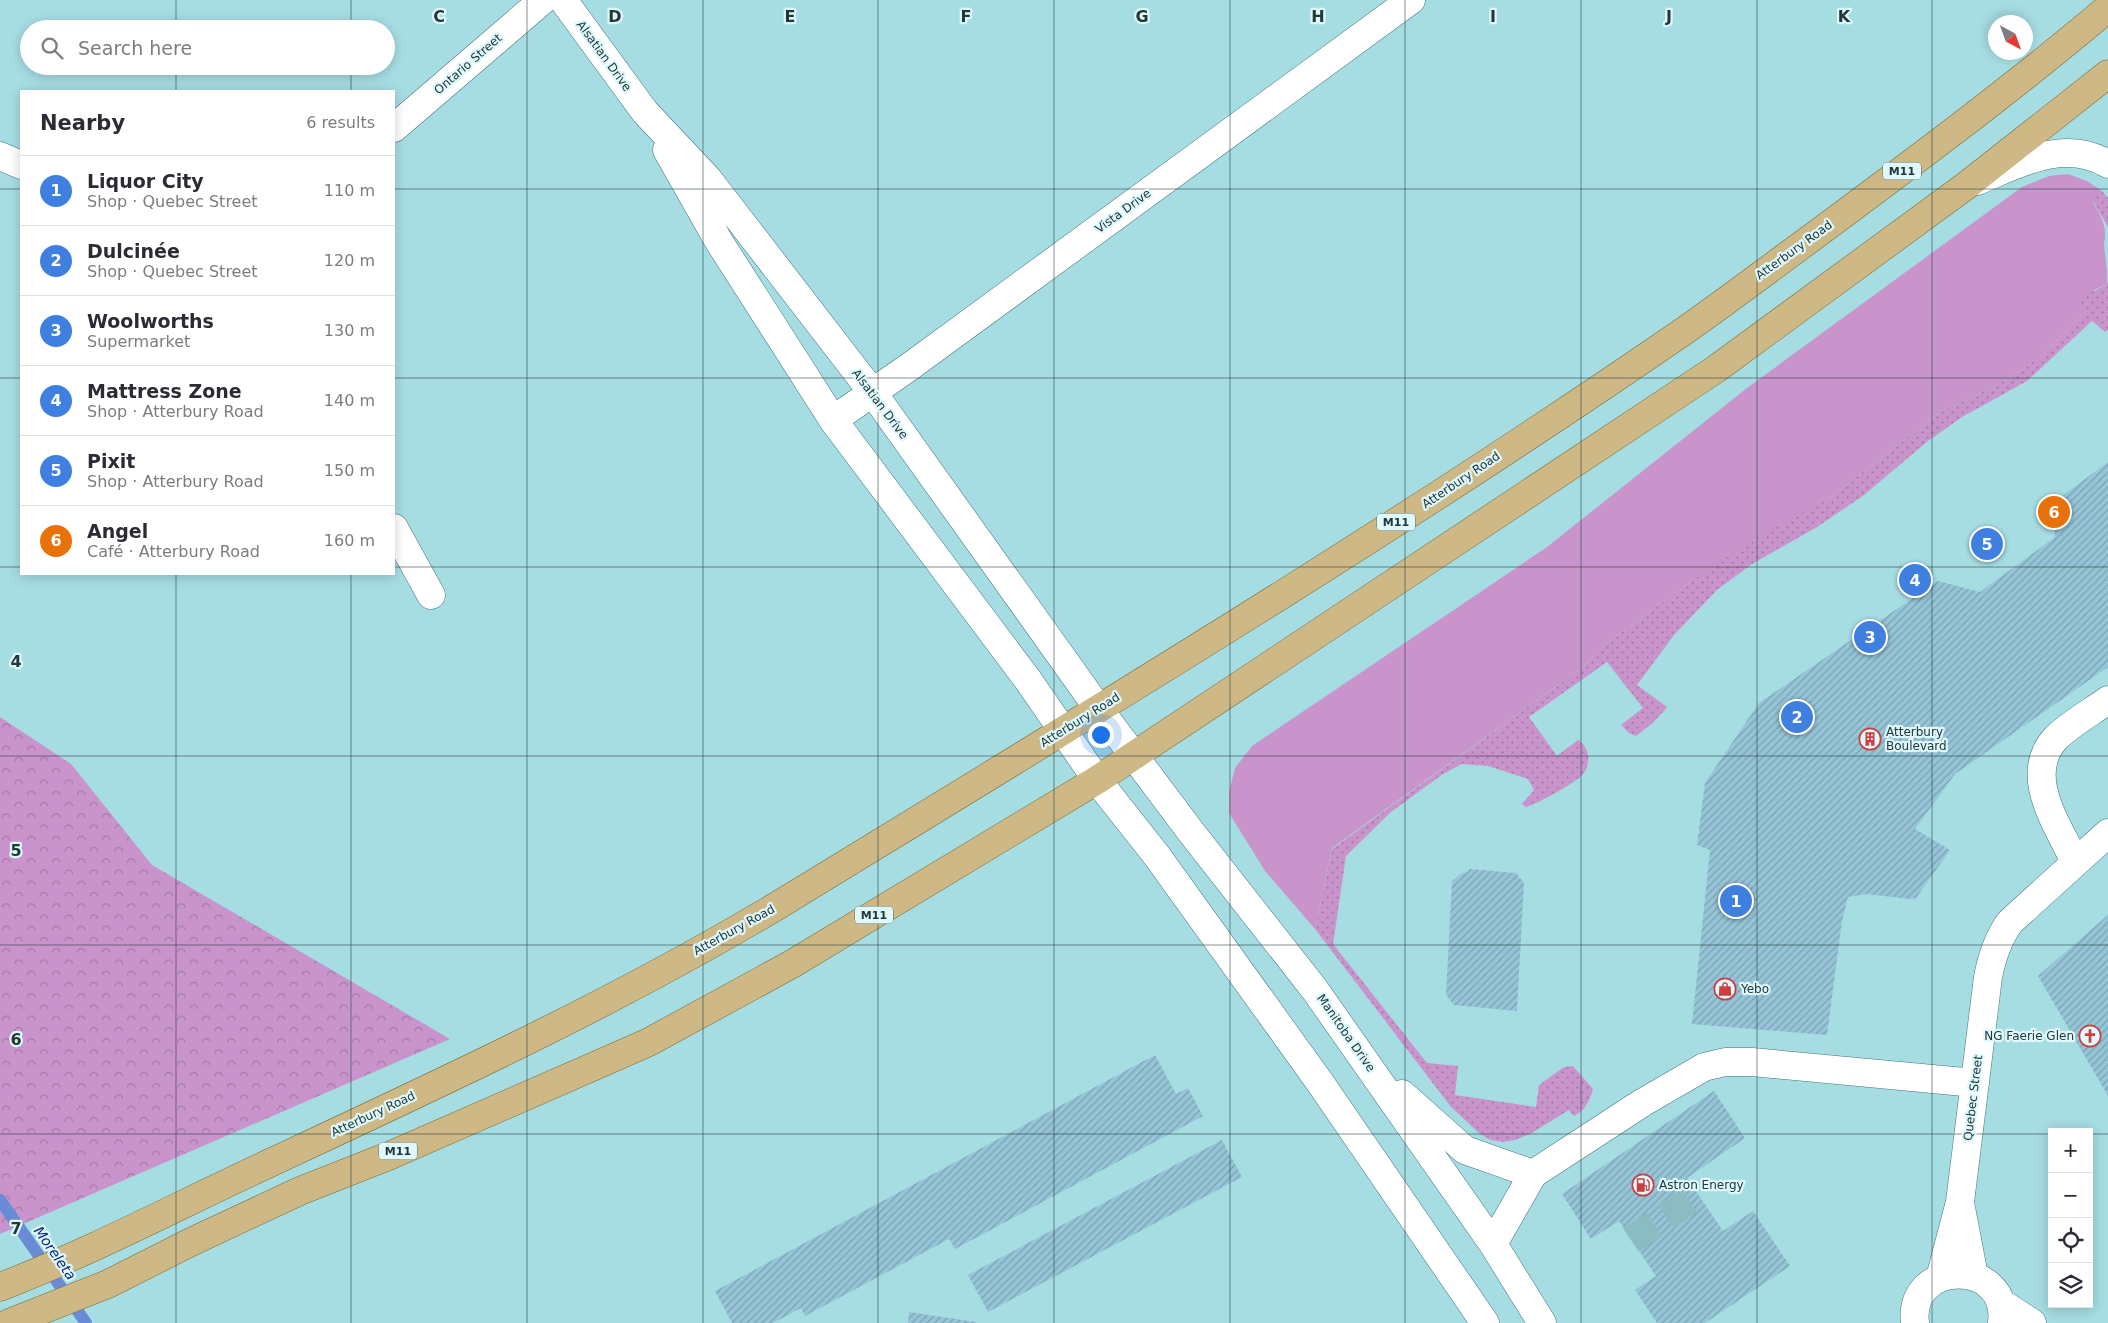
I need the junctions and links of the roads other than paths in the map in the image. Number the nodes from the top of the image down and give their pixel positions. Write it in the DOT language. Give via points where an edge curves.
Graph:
graph roads {
  1 [pos="543,0"];
  2 [pos="562,0"];
  3 [pos="1411,0"];
  4 [pos="2108,8"];
  5 [pos="2108,74"];
  6 [pos="646,112"];
  7 [pos="395,127"];
  8 [pos="0,156"];
  9 [pos="2108,164"];
  10 [pos="20,165"];
  11 [pos="1967,185"];
  12 [pos="873,393"];
  13 [pos="833,420"];
  14 [pos="395,530"];
  15 [pos="431,595"];
  16 [pos="2108,700"];
  17 [pos="1098,708"];
  18 [pos="1064,730"];
  19 [pos="1134,755"];
  20 [pos="1097,780"];
  21 [pos="2108,833"];
  22 [pos="2075,862"];
  23 [pos="1370,1067"];
  24 [pos="1975,1083"];
  25 [pos="1532,1174"];
  26 [pos="1960,1202"];
  27 [pos="1493,1244"];
  28 [pos="1974,1276"];
  29 [pos="1940,1278"];
  30 [pos="0,1287"];
  31 [pos="2001,1313"];
  32 [pos="1916,1314"];
  33 [pos="9,1323"];
  34 [pos="1485,1323"];
  35 [pos="1542,1323"];
  36 [pos="1892,1323"];
  37 [pos="2032,1323"];
  1 -- 7 [label="street, Ontario Street"];
  2 -- 6 [label="street, Alsatian Drive"];
  3 -- 12 [label="street, Vista Drive"];
  4 -- 17 [label="main road, Atterbury Road / M11" via="1925,154 1689,327 1433,499"];
  5 -- 11 [label="main road, M11"];
  6 -- 12 [label="street, Alsatian Drive" via="708,179"];
  6 -- 13 [label="street, Alsatian Drive" via="718,240"];
  8 -- 10 [label="street"];
  9 -- 11 [label="street" via="2083,154 2063,152 2040,156"];
  11 -- 19 [label="main road, M11" via="1716,369"];
  12 -- 13 [label="street, Vista Drive"];
  12 -- 17 [label="street, Alsatian Drive"];
  13 -- 18 [label="street, Alsatian Drive"];
  14 -- 15 [label="street"];
  16 -- 22 [label="street" via="2056,738 2045,752 2041,768 2042,790"];
  17 -- 18 [label="main road, Atterbury Road / M11"];
  17 -- 19 [label="street, Alsatian Drive"];
  18 -- 20 [label="street, Alsatian Drive"];
  18 -- 30 [label="main road, Atterbury Road / M11" via="751,922 581,1013 59,1264"];
  19 -- 20 [label="main road, M11"];
  19 -- 23 [label="street, Manitoba Drive" via="1315,990"];
  20 -- 33 [label="main road, M11" via="792,964 649,1042 300,1192 108,1284"];
  20 -- 34 [label="street" via="1157,856 1321,1084"];
  21 -- 22 [label="street, Quebec Street"];
  22 -- 24 [label="street, Quebec Street" via="2002,932 1988,977"];
  23 -- 25 [label="street" via="1465,1150"];
  23 -- 27 [label="street, Manitoba Drive"];
  24 -- 25 [label="street" via="1774,1063 1725,1062 1704,1067 1676,1083"];
  24 -- 26 [label="street, Quebec Street"];
  25 -- 27 [label="street"];
  26 -- 28 [label="street, Quebec Street"];
  26 -- 29 [label="street, Quebec Street"];
  27 -- 35 [label="street, Manitoba Drive"];
  28 -- 29 [label="street" via="1961,1274"];
  28 -- 31 [label="street" via="1990,1286"];
  29 -- 32 [label="street" via="1920,1296"];
  31 -- 37 [label="street"];
  32 -- 36 [label="street"];
}
